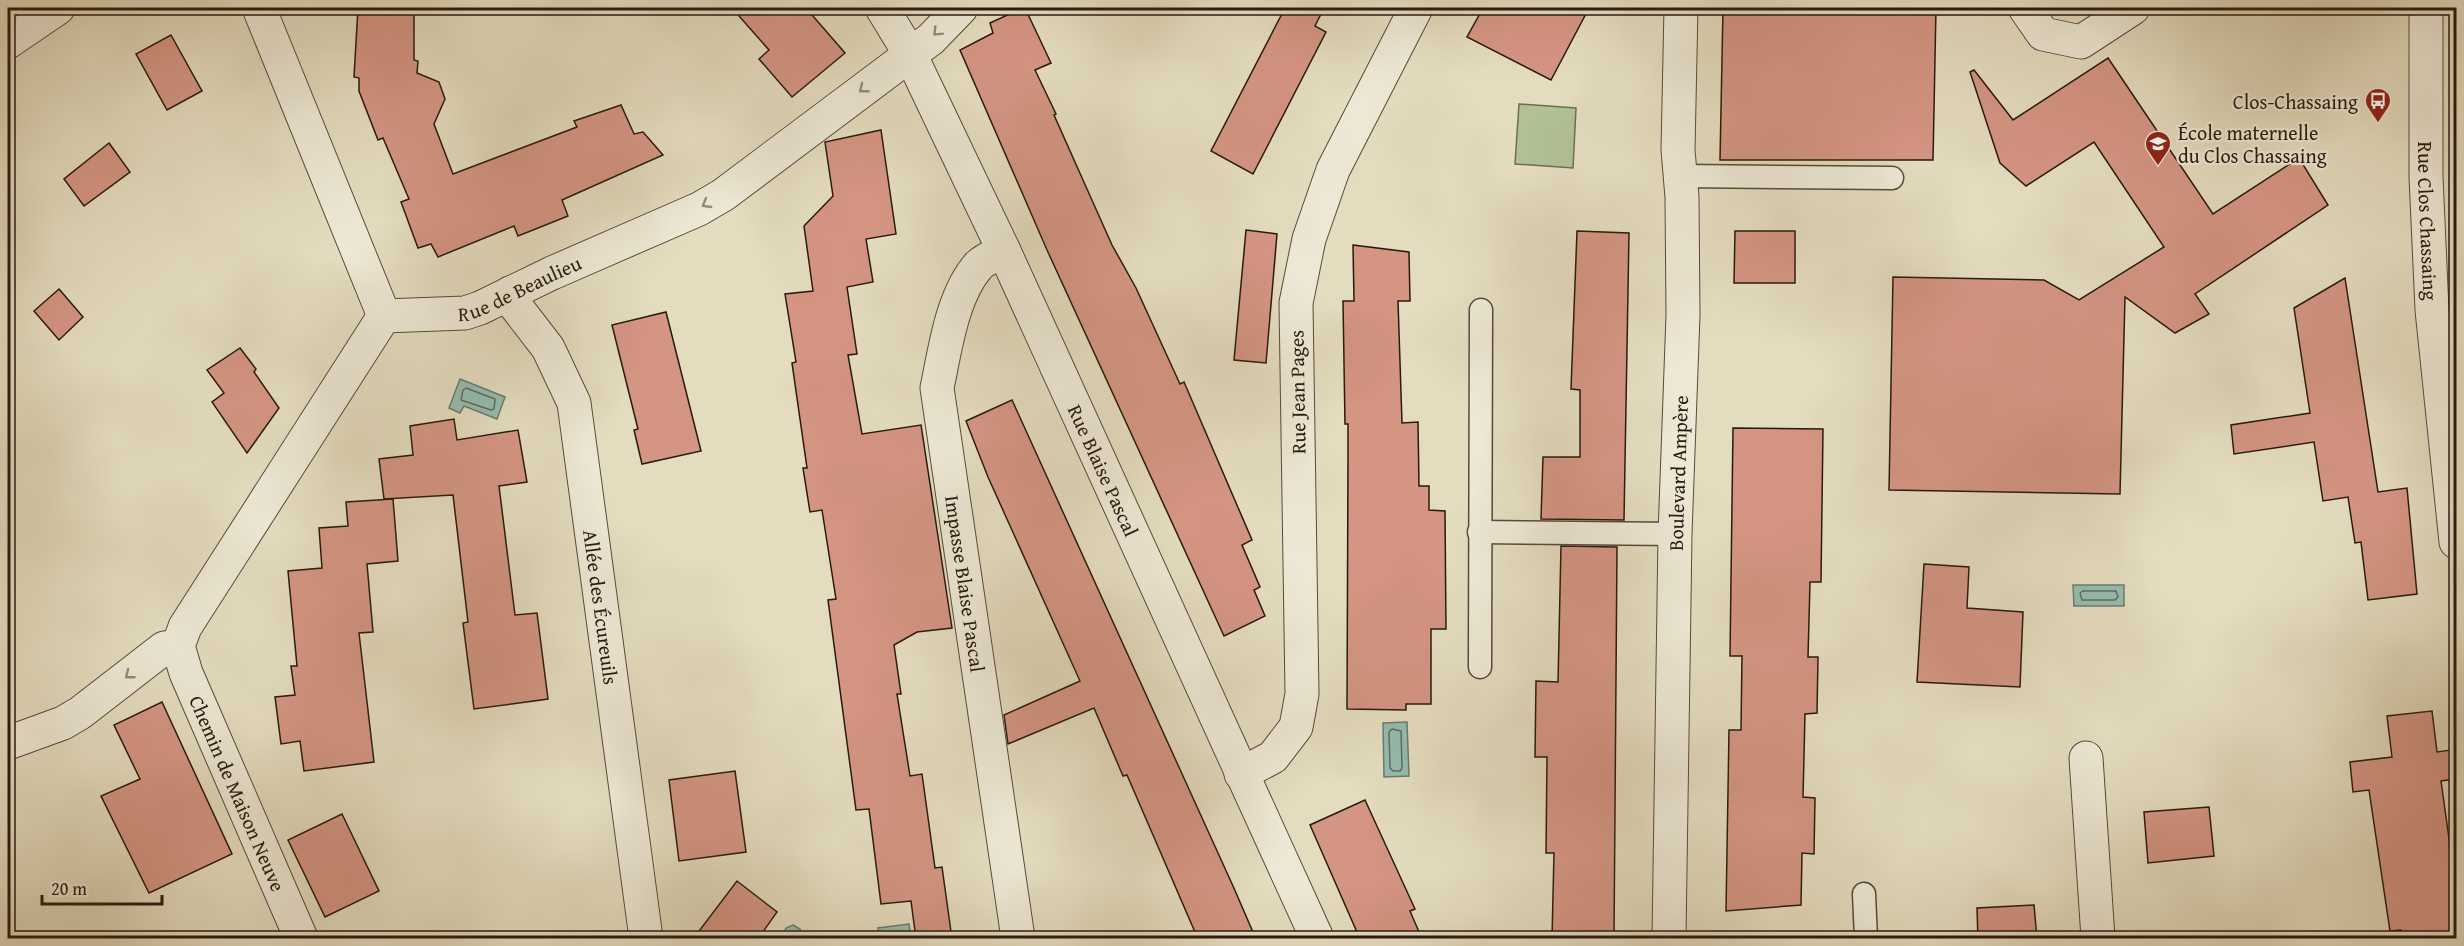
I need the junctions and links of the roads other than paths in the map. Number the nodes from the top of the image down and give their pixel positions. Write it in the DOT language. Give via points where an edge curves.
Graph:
graph roads {
  1 [pos="58,8"];
  2 [pos="259,8"];
  3 [pos="882,8"];
  4 [pos="961,8"];
  5 [pos="1416,8"];
  6 [pos="1681,8"];
  7 [pos="2025,8"];
  8 [pos="2133,8"];
  9 [pos="2426,8"];
  10 [pos="8,42"];
  11 [pos="910,54"];
  12 [pos="1681,176"];
  13 [pos="1892,178"];
  14 [pos="1004,251"];
  15 [pos="510,293"];
  16 [pos="1481,310"];
  17 [pos="384,316"];
  18 [pos="1479,532"];
  19 [pos="1675,534"];
  20 [pos="2457,542"];
  21 [pos="178,646"];
  22 [pos="1480,667"];
  23 [pos="8,743"];
  24 [pos="2086,758"];
  25 [pos="1241,774"];
  26 [pos="1864,894"];
  27 [pos="301,939"];
  28 [pos="646,939"];
  29 [pos="1018,939"];
  30 [pos="1317,939"];
  31 [pos="1669,939"];
  32 [pos="1866,939"];
  33 [pos="2098,939"];
  1 -- 10 [label="street"];
  2 -- 17 [label="street"];
  3 -- 11 [label="street, Rue Blaise Pascal"];
  4 -- 11 [label="street, Rue de Beaulieu, one-way"];
  5 -- 25 [label="street, Rue Jean Pages" via="1334,170 1309,239 1296,303 1302,694 1296,727 1290,735 1273,757"];
  6 -- 12 [label="street, Boulevard Ampère"];
  7 -- 8 [label="street" via="2043,34 2081,42"];
  9 -- 20 [label="street, Rue Clos Chassaing" via="2426,177 2432,310"];
  11 -- 14 [label="street, Rue Blaise Pascal"];
  11 -- 15 [label="street, Rue de Beaulieu, one-way" via="723,195"];
  12 -- 13 [label="lane"];
  12 -- 19 [label="street, Boulevard Ampère" via="1683,315"];
  14 -- 25 [label="street, Rue Blaise Pascal"];
  14 -- 29 [label="street, Impasse Blaise Pascal" via="981,263 965,285 948,334 937,388"];
  15 -- 17 [label="street, Rue de Beaulieu" via="465,313"];
  15 -- 28 [label="street, Allée des Écureuils" via="548,348 574,404"];
  16 -- 18 [label="lane"];
  17 -- 21 [label="street" via="185,627"];
  18 -- 19 [label="lane"];
  18 -- 22 [label="lane"];
  19 -- 31 [label="street, Boulevard Ampère"];
  21 -- 23 [label="street, one-way" via="164,648 81,713"];
  21 -- 27 [label="street, Chemin de Maison Neuve"];
  24 -- 33 [label="street"];
  25 -- 30 [label="street, Rue Blaise Pascal"];
  26 -- 32 [label="lane"];
}
